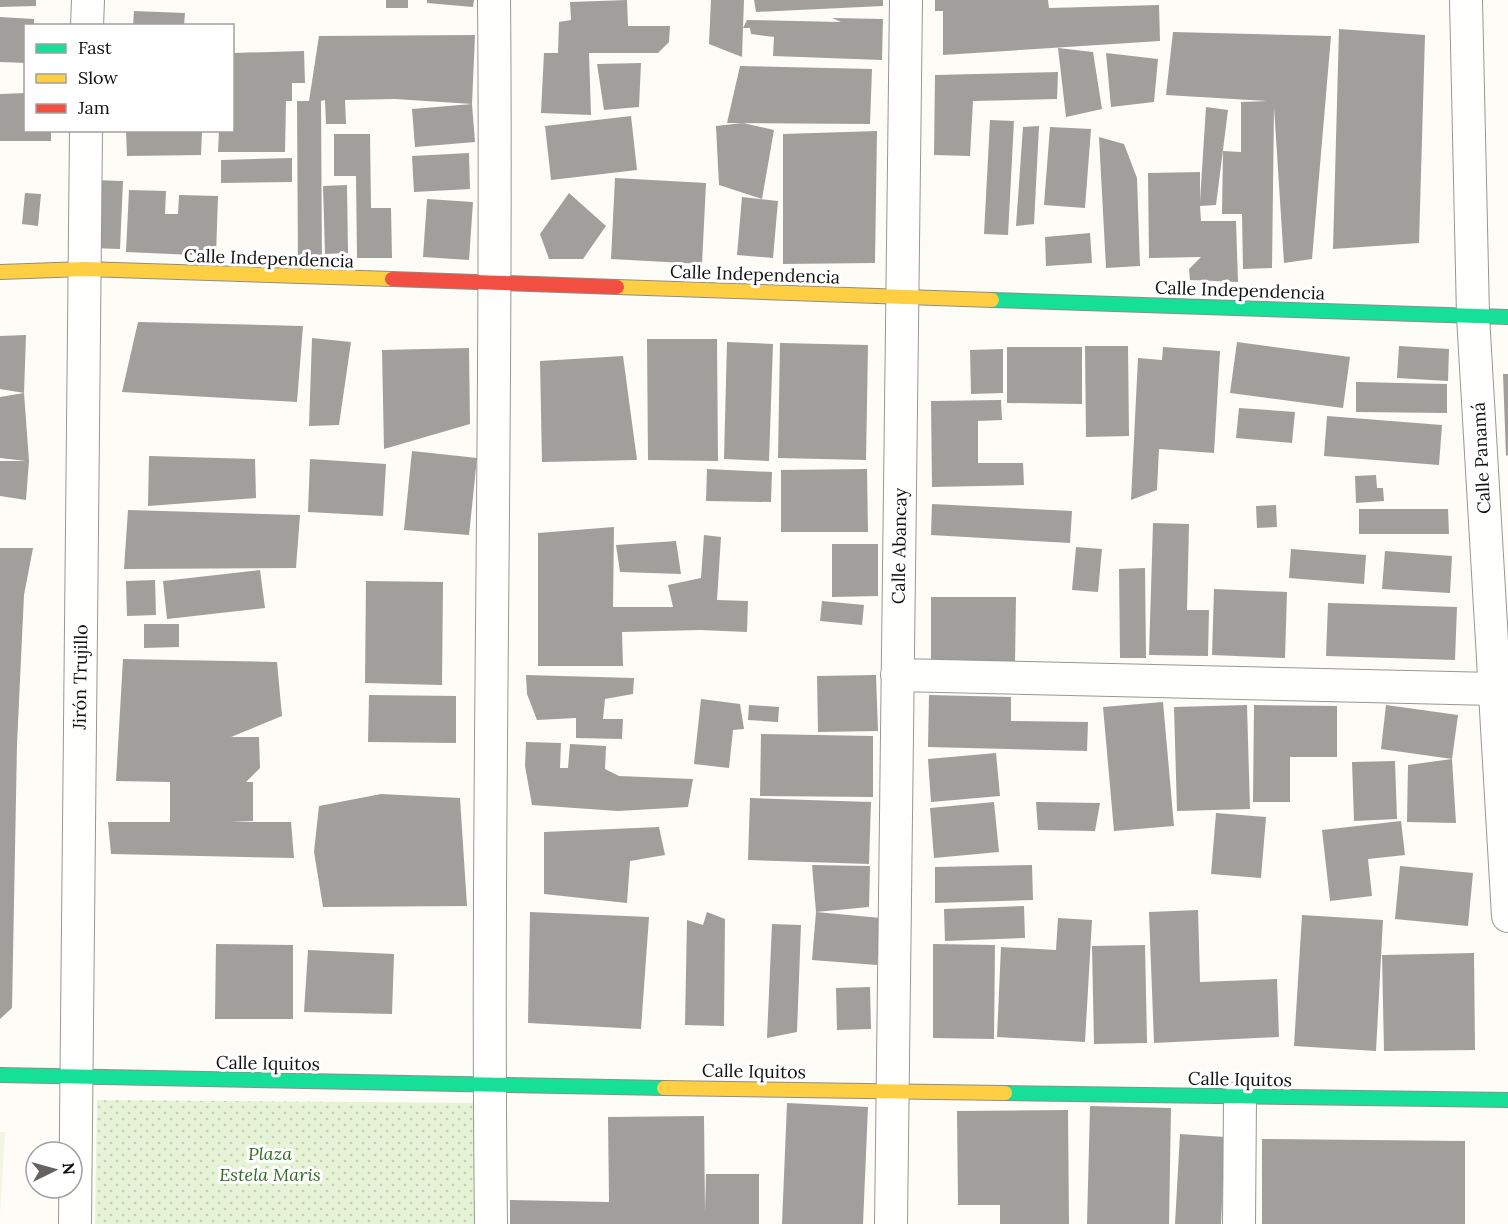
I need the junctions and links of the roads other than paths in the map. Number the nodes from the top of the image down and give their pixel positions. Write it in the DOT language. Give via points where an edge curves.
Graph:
graph roads {
  1 [pos="88,0"];
  2 [pos="494,0"];
  3 [pos="906,0"];
  4 [pos="1466,0"];
  5 [pos="87,24"];
  6 [pos="86,132"];
  7 [pos="84,269"];
  8 [pos="0,272"];
  9 [pos="496,283"];
  10 [pos="902,297"];
  11 [pos="1473,315"];
  12 [pos="1508,317"];
  13 [pos="897,675"];
  14 [pos="1494,689"];
  15 [pos="1508,916"];
  16 [pos="0,1075"];
  17 [pos="76,1077"];
  18 [pos="489,1085"];
  19 [pos="892,1091"];
  20 [pos="1240,1097"];
  21 [pos="1508,1100"];
  22 [pos="75,1224"];
  23 [pos="491,1224"];
  24 [pos="891,1224"];
  25 [pos="1239,1224"];
  1 -- 5 [label="street"];
  2 -- 9 [label="street"];
  3 -- 10 [label="street, Calle Abancay"];
  4 -- 11 [label="street, Calle Panamá"];
  6 -- 7 [label="street, Jirón Trujillo"];
  7 -- 8 [label="street, Calle Independencia"];
  7 -- 9 [label="street, Calle Independencia"];
  7 -- 17 [label="street, Jirón Trujillo"];
  9 -- 10 [label="street, Calle Independencia"];
  9 -- 18 [label="street"];
  10 -- 11 [label="street, Calle Independencia"];
  10 -- 13 [label="street, Calle Abancay"];
  11 -- 12 [label="street, Calle Independencia"];
  11 -- 14 [label="street, Calle Panamá"];
  13 -- 14 [label="street"];
  13 -- 19 [label="street, Calle Abancay"];
  14 -- 15 [label="street, Calle Panamá"];
  16 -- 17 [label="street, Calle Iquitos"];
  17 -- 18 [label="street, Calle Iquitos"];
  17 -- 22 [label="street, Jirón Trujillo"];
  18 -- 19 [label="street, Calle Iquitos"];
  18 -- 23 [label="street"];
  19 -- 20 [label="street, Calle Iquitos"];
  19 -- 24 [label="street, Calle Abancay"];
  20 -- 21 [label="street, Calle Iquitos"];
  20 -- 25 [label="street"];
}
